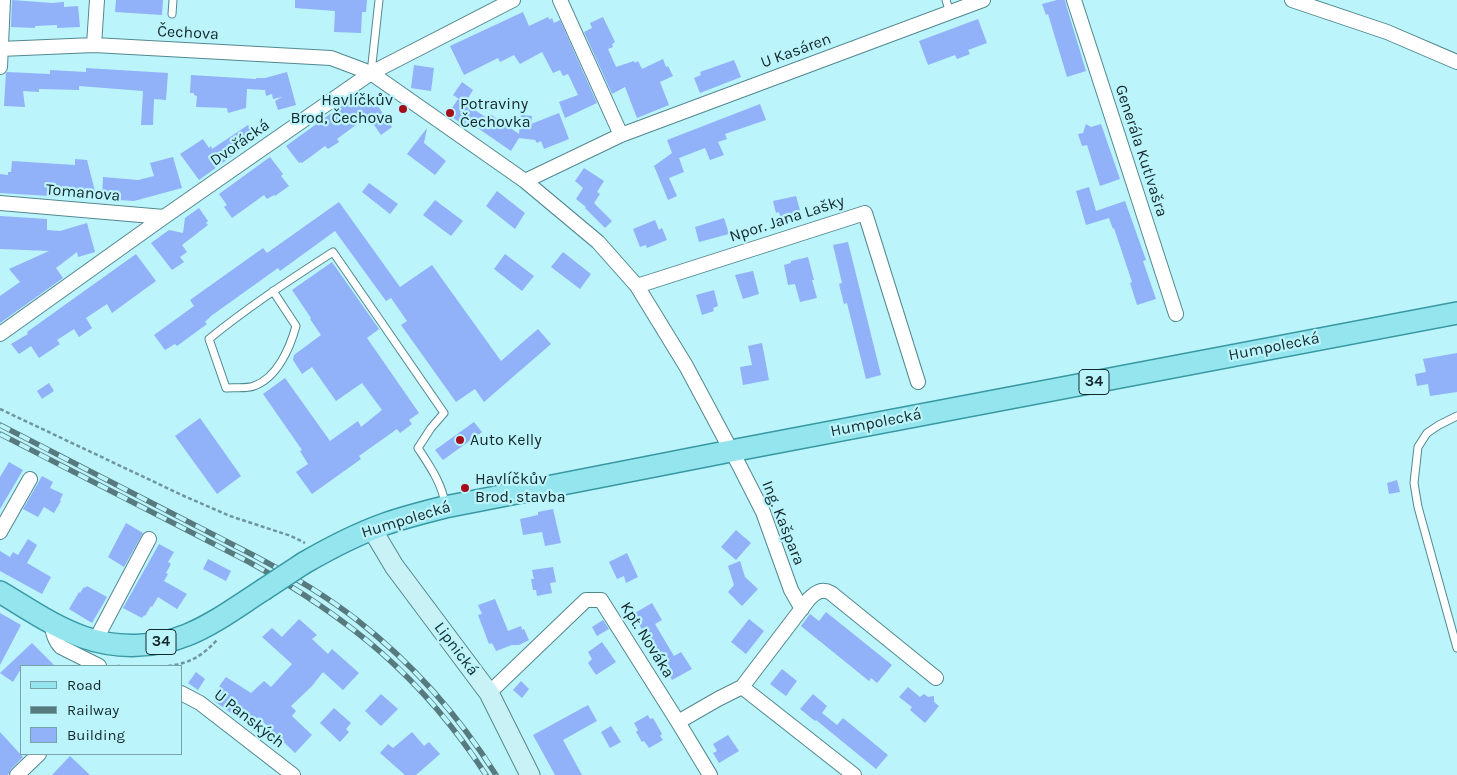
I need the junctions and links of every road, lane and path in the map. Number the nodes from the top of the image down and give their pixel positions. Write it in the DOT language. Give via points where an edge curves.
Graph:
graph roads {
  1 [pos="3,0"];
  2 [pos="97,0"];
  3 [pos="173,0"];
  4 [pos="378,0"];
  5 [pos="513,0"];
  6 [pos="560,0"];
  7 [pos="983,0"];
  8 [pos="1074,0"];
  9 [pos="1292,0"];
  10 [pos="948,6"];
  11 [pos="172,14"];
  12 [pos="94,45"];
  13 [pos="1,49"];
  14 [pos="1457,62"];
  15 [pos="0,67"];
  16 [pos="371,73"];
  17 [pos="621,135"];
  18 [pos="525,181"];
  19 [pos="0,203"];
  20 [pos="164,217"];
  21 [pos="637,286"];
  22 [pos="273,291"];
  23 [pos="1457,313"];
  24 [pos="1176,314"];
  25 [pos="0,334"];
  26 [pos="918,382"];
  27 [pos="0,409"];
  28 [pos="1457,416"];
  29 [pos="731,451"];
  30 [pos="30,479"];
  31 [pos="445,507"];
  32 [pos="372,529"];
  33 [pos="0,532"];
  34 [pos="149,540"];
  35 [pos="324,552"];
  36 [pos="0,592"];
  37 [pos="802,608"];
  38 [pos="51,622"];
  39 [pos="95,641"];
  40 [pos="1457,648"];
  41 [pos="97,665"];
  42 [pos="936,678"];
  43 [pos="742,687"];
  44 [pos="489,693"];
  45 [pos="182,694"];
  46 [pos="678,722"];
  47 [pos="38,755"];
  48 [pos="17,775"];
  49 [pos="293,775"];
  50 [pos="530,775"];
  51 [pos="710,775"];
  52 [pos="854,775"];
  1 -- 13 [label="street"];
  2 -- 12 [label="street"];
  3 -- 11 [label="lane"];
  4 -- 16 [label="lane"];
  5 -- 16 [label="street, Dvořácká"];
  6 -- 17 [label="street"];
  7 -- 10 [label="street, U Kasáren"];
  8 -- 24 [label="street, Generála Kutlvašra"];
  9 -- 14 [label="street" via="1387,32"];
  10 -- 17 [label="street, U Kasáren"];
  12 -- 13 [label="street, Čechova"];
  12 -- 16 [label="street, Čechova" via="331,58"];
  13 -- 15 [label="street"];
  16 -- 18 [label="street"];
  16 -- 20 [label="street, Dvořácká"];
  17 -- 18 [label="street, U Kasáren"];
  18 -- 21 [label="street" via="598,242"];
  19 -- 20 [label="street, Tomanova"];
  20 -- 25 [label="street, Dvořácká"];
  21 -- 26 [label="street, Npor. Jana Lašky" via="865,213"];
  21 -- 29 [label="street" via="686,366"];
  22 -- 22 [label="lane" via="209,339 226,388 253,386 274,374 292,344 296,326"];
  22 -- 31 [label="lane" via="333,252 444,414 418,448 440,486"];
  23 -- 29 [label="main road, Humpolecká / 34"];
  27 -- 35 [label="path" via="184,496 230,516 291,536"];
  28 -- 40 [label="lane" via="1427,433 1418,447 1414,482 1418,508"];
  29 -- 31 [label="main road, Humpolecká / 34"];
  29 -- 37 [label="street, Ing. Kašpara" via="763,512 791,590"];
  30 -- 33 [label="street"];
  31 -- 32 [label="main road, Humpolecká / 34"];
  32 -- 35 [label="main road, Humpolecká / 34"];
  32 -- 44 [label="street, Lipnická" via="394,566"];
  34 -- 39 [label="street"];
  35 -- 39 [label="main road, Humpolecká / 34, bridge" via="199,630 175,639 138,645"];
  36 -- 38 [label="main road, 34"];
  37 -- 42 [label="street" via="816,592 828,591"];
  37 -- 43 [label="street"];
  38 -- 39 [label="main road, 34"];
  38 -- 41 [label="street" via="56,642 61,647"];
  43 -- 46 [label="street"];
  43 -- 52 [label="street"];
  44 -- 46 [label="street, Kpt. Nováka" via="586,600 601,600"];
  44 -- 50 [label="street, Lipnická"];
  45 -- 49 [label="street, U Panských" via="200,703"];
  46 -- 51 [label="street, Kpt. Nováka"];
  47 -- 48 [label="street"];
}
